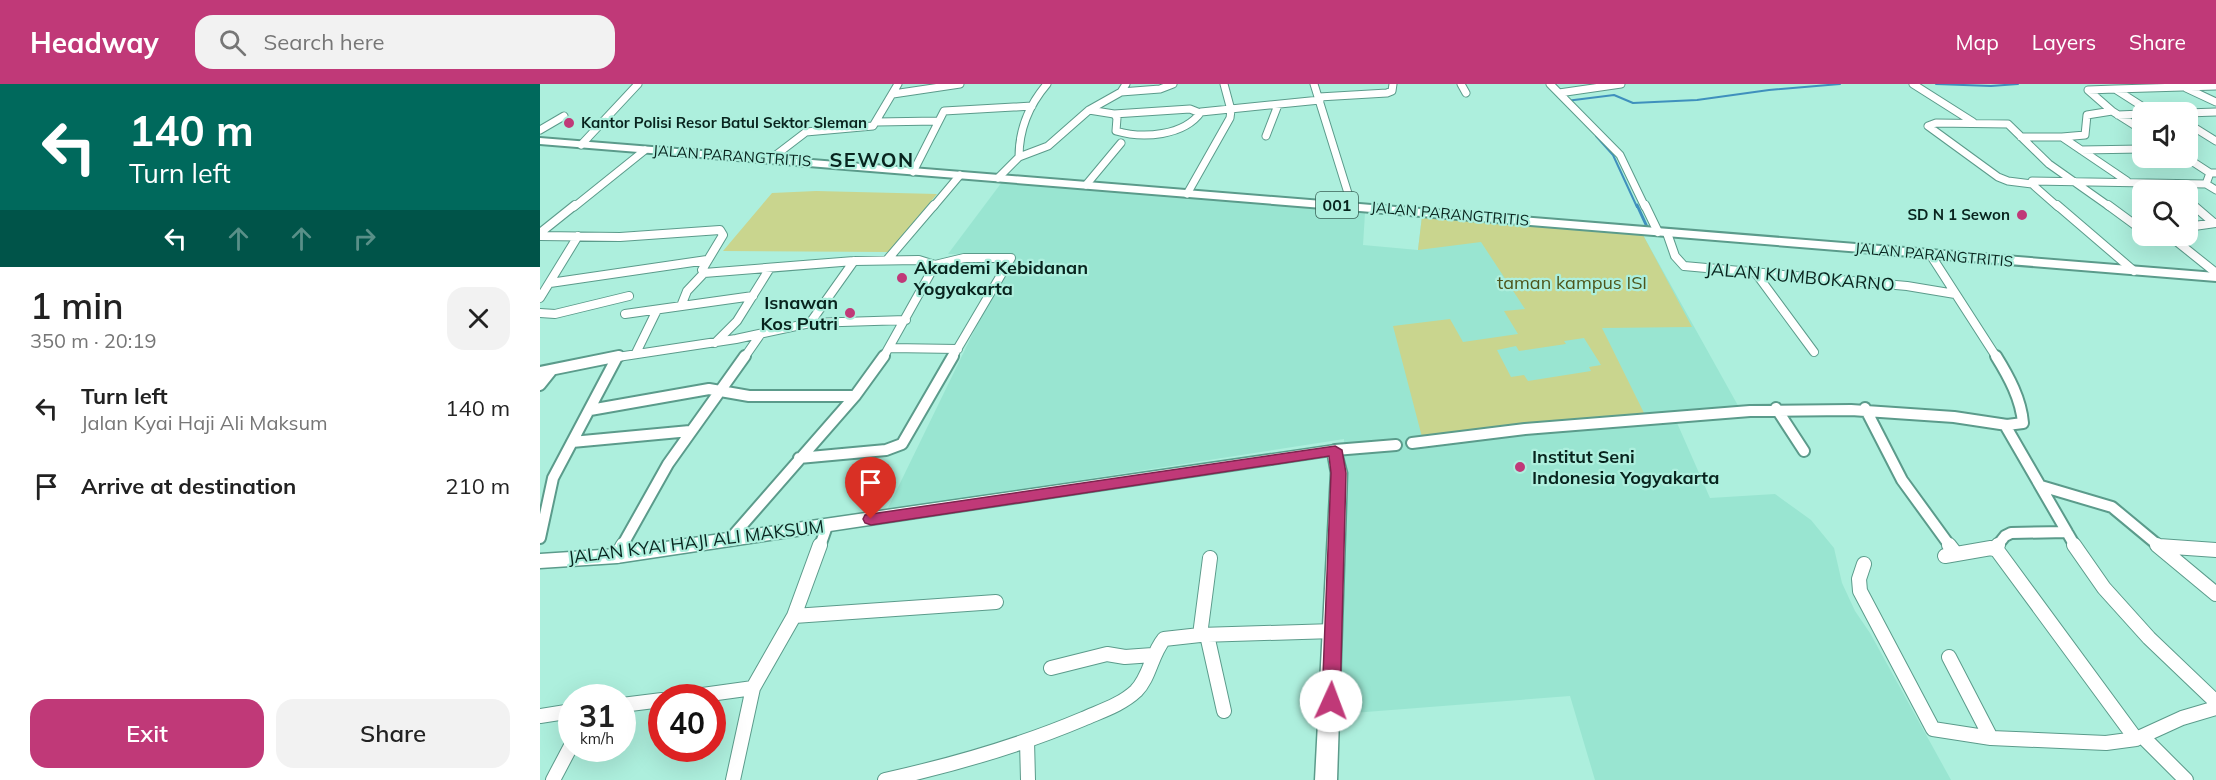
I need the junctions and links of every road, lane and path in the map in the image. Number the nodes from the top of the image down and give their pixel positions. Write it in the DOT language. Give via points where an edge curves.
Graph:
graph roads {
  1 [pos="638,84"];
  2 [pos="898,84"];
  3 [pos="960,84"];
  4 [pos="1047,84"];
  5 [pos="1126,84"];
  6 [pos="1173,84"];
  7 [pos="1224,84"];
  8 [pos="1314,84"];
  9 [pos="1393,84"];
  10 [pos="1461,84"];
  11 [pos="1550,84"];
  12 [pos="1622,84"];
  13 [pos="1916,85"];
  14 [pos="2182,86"];
  15 [pos="2216,86"];
  16 [pos="2115,89"];
  17 [pos="1121,92"];
  18 [pos="1466,93"];
  19 [pos="1559,93"];
  20 [pos="893,94"];
  21 [pos="1320,98"];
  22 [pos="2135,102"];
  23 [pos="2216,102"];
  24 [pos="1278,105"];
  25 [pos="1032,106"];
  26 [pos="1089,110"];
  27 [pos="1231,110"];
  28 [pos="2216,112"];
  29 [pos="1200,113"];
  30 [pos="2115,113"];
  31 [pos="2198,113"];
  32 [pos="1114,114"];
  33 [pos="2132,114"];
  34 [pos="564,116"];
  35 [pos="937,121"];
  36 [pos="877,122"];
  37 [pos="1973,122"];
  38 [pos="2132,124"];
  39 [pos="540,130"];
  40 [pos="2198,130"];
  41 [pos="1266,136"];
  42 [pos="2021,137"];
  43 [pos="2062,137"];
  44 [pos="540,141"];
  45 [pos="2216,141"];
  46 [pos="1121,143"];
  47 [pos="581,145"];
  48 [pos="2132,149"];
  49 [pos="645,150"];
  50 [pos="2081,150"];
  51 [pos="1019,157"];
  52 [pos="772,158"];
  53 [pos="2198,164"];
  54 [pos="913,172"];
  55 [pos="2213,173"];
  56 [pos="960,175"];
  57 [pos="998,178"];
  58 [pos="2072,180"];
  59 [pos="2129,182"];
  60 [pos="2132,182"];
  61 [pos="2032,184"];
  62 [pos="2198,184"];
  63 [pos="2206,184"];
  64 [pos="1086,185"];
  65 [pos="2216,190"];
  66 [pos="1187,194"];
  67 [pos="1352,206"];
  68 [pos="2198,209"];
  69 [pos="2132,223"];
  70 [pos="2215,223"];
  71 [pos="2198,225"];
  72 [pos="1662,232"];
  73 [pos="540,234"];
  74 [pos="578,236"];
  75 [pos="2182,246"];
  76 [pos="1930,254"];
  77 [pos="707,260"];
  78 [pos="887,260"];
  79 [pos="854,261"];
  80 [pos="935,265"];
  81 [pos="770,268"];
  82 [pos="2134,270"];
  83 [pos="1755,272"];
  84 [pos="704,273"];
  85 [pos="2216,275"];
  86 [pos="550,283"];
  87 [pos="1955,294"];
  88 [pos="629,296"];
  89 [pos="753,296"];
  90 [pos="540,298"];
  91 [pos="681,306"];
  92 [pos="657,310"];
  93 [pos="540,313"];
  94 [pos="625,314"];
  95 [pos="906,320"];
  96 [pos="810,323"];
  97 [pos="760,335"];
  98 [pos="715,343"];
  99 [pos="890,348"];
  100 [pos="958,349"];
  101 [pos="1814,352"];
  102 [pos="636,353"];
  103 [pos="616,359"];
  104 [pos="552,370"];
  105 [pos="540,372"];
  106 [pos="540,385"];
  107 [pos="721,390"];
  108 [pos="855,396"];
  109 [pos="1776,408"];
  110 [pos="1865,408"];
  111 [pos="590,410"];
  112 [pos="2005,425"];
  113 [pos="690,431"];
  114 [pos="572,442"];
  115 [pos="1412,442"];
  116 [pos="1396,445"];
  117 [pos="1335,450"];
  118 [pos="1804,451"];
  119 [pos="799,458"];
  120 [pos="2041,486"];
  121 [pos="827,526"];
  122 [pos="2067,532"];
  123 [pos="540,538"];
  124 [pos="730,539"];
  125 [pos="2159,546"];
  126 [pos="1995,549"];
  127 [pos="2216,550"];
  128 [pos="617,556"];
  129 [pos="1210,558"];
  130 [pos="540,561"];
  131 [pos="1864,564"];
  132 [pos="2216,594"];
  133 [pos="996,602"];
  134 [pos="794,616"];
  135 [pos="1334,631"];
  136 [pos="1204,635"];
  137 [pos="1153,655"];
  138 [pos="1949,657"];
  139 [pos="1051,668"];
  140 [pos="753,688"];
  141 [pos="726,692"];
  142 [pos="2216,702"];
  143 [pos="2216,708"];
  144 [pos="1224,711"];
  145 [pos="558,713"];
  146 [pos="540,716"];
  147 [pos="1991,738"];
  148 [pos="2139,738"];
  149 [pos="1027,741"];
  150 [pos="563,762"];
  151 [pos="905,778"];
  152 [pos="554,780"];
  153 [pos="733,780"];
  154 [pos="885,780"];
  155 [pos="1028,780"];
  156 [pos="1326,780"];
  157 [pos="2186,780"];
  1 -- 47 [label="street"];
  2 -- 20 [label="street"];
  3 -- 20 [label="street"];
  4 -- 25 [label="street"];
  5 -- 17 [label="street"];
  6 -- 17 [label="street"];
  7 -- 27 [label="street"];
  8 -- 21 [label="street"];
  9 -- 21 [label="street" via="1392,91 1387,93"];
  10 -- 18 [label="street"];
  11 -- 19 [label="street"];
  12 -- 19 [label="street"];
  13 -- 37 [label="street"];
  14 -- 15 [label="street"];
  14 -- 16 [label="street"];
  14 -- 23 [label="street"];
  16 -- 22 [label="street"];
  16 -- 30 [label="street" via="2088,90"];
  17 -- 26 [label="street"];
  19 -- 72 [label="street" via="1620,155"];
  20 -- 36 [label="street"];
  21 -- 24 [label="street"];
  21 -- 67 [label="street"];
  24 -- 27 [label="street"];
  24 -- 41 [label="street"];
  25 -- 35 [label="street" via="944,111"];
  25 -- 51 [label="street" via="1018,140"];
  26 -- 32 [label="street"];
  26 -- 51 [label="street" via="1048,146"];
  27 -- 29 [label="street"];
  27 -- 66 [label="street"];
  28 -- 31 [label="street"];
  29 -- 32 [label="street" via="1190,109"];
  29 -- 32 [label="street" via="1188,125 1135,135 1115,130"];
  30 -- 33 [label="street"];
  30 -- 38 [label="street"];
  30 -- 43 [label="street" via="2087,115 2085,135"];
  34 -- 39 [label="street"];
  35 -- 36 [label="street"];
  35 -- 54 [label="street"];
  36 -- 52 [label="street" via="863,129 843,127 806,132"];
  37 -- 42 [label="street" via="2006,123"];
  37 -- 61 [label="street" via="1928,126 1998,177"];
  40 -- 45 [label="street"];
  42 -- 43 [label="street"];
  42 -- 58 [label="street"];
  43 -- 50 [label="street"];
  44 -- 47 [label="main road, JALAN PARANGTRITIS / 001"];
  46 -- 64 [label="street"];
  47 -- 49 [label="main road, JALAN PARANGTRITIS / 001"];
  48 -- 50 [label="street"];
  49 -- 52 [label="main road, JALAN PARANGTRITIS / 001"];
  49 -- 73 [label="street"];
  50 -- 59 [label="street"];
  51 -- 57 [label="street"];
  52 -- 54 [label="main road, JALAN PARANGTRITIS / 001"];
  53 -- 55 [label="street"];
  54 -- 56 [label="main road, JALAN PARANGTRITIS / 001"];
  55 -- 63 [label="street"];
  56 -- 57 [label="main road, JALAN PARANGTRITIS / 001"];
  56 -- 78 [label="street"];
  57 -- 64 [label="main road, JALAN PARANGTRITIS / 001"];
  58 -- 59 [label="street"];
  58 -- 61 [label="street"];
  58 -- 69 [label="street"];
  59 -- 60 [label="street"];
  61 -- 82 [label="street"];
  62 -- 63 [label="street"];
  63 -- 65 [label="street"];
  64 -- 66 [label="main road, JALAN PARANGTRITIS / 001"];
  66 -- 67 [label="main road, JALAN PARANGTRITIS / 001"];
  67 -- 72 [label="main road, JALAN PARANGTRITIS / 001"];
  68 -- 70 [label="street"];
  70 -- 71 [label="street"];
  72 -- 76 [label="main road, JALAN PARANGTRITIS / 001"];
  72 -- 83 [label="street, JALAN KUMBOKARNO" via="1681,265"];
  73 -- 74 [label="street"];
  74 -- 77 [label="street" via="720,230 723,235"];
  74 -- 86 [label="street"];
  75 -- 85 [label="street"];
  76 -- 82 [label="main road, JALAN PARANGTRITIS / 001"];
  76 -- 87 [label="street"];
  77 -- 84 [label="street"];
  77 -- 86 [label="street"];
  78 -- 79 [label="street"];
  78 -- 80 [label="street"];
  79 -- 81 [label="street"];
  79 -- 96 [label="street"];
  80 -- 95 [label="street"];
  80 -- 100 [label="street" via="963,258 1011,258"];
  81 -- 84 [label="street"];
  81 -- 89 [label="street"];
  82 -- 85 [label="main road, JALAN PARANGTRITIS / 001"];
  83 -- 87 [label="street, JALAN KUMBOKARNO"];
  83 -- 101 [label="street"];
  84 -- 91 [label="street" via="687,291"];
  86 -- 90 [label="street"];
  87 -- 112 [label="street" via="1991,348 2021,405 2023,423"];
  88 -- 93 [label="street" via="555,314"];
  89 -- 91 [label="street"];
  89 -- 98 [label="street" via="732,327"];
  91 -- 92 [label="street"];
  92 -- 94 [label="street"];
  92 -- 102 [label="street"];
  95 -- 96 [label="street"];
  95 -- 99 [label="street"];
  96 -- 97 [label="street"];
  97 -- 98 [label="street"];
  97 -- 107 [label="street"];
  98 -- 102 [label="street"];
  99 -- 100 [label="street"];
  99 -- 108 [label="street"];
  100 -- 119 [label="street" via="897,447"];
  102 -- 103 [label="street"];
  103 -- 104 [label="street"];
  103 -- 111 [label="street"];
  104 -- 105 [label="street"];
  104 -- 106 [label="street"];
  107 -- 108 [label="street" via="749,396"];
  107 -- 111 [label="street"];
  107 -- 113 [label="street"];
  108 -- 119 [label="street"];
  109 -- 110 [label="street"];
  109 -- 115 [label="street"];
  109 -- 118 [label="street"];
  110 -- 112 [label="street"];
  110 -- 126 [label="street" via="1902,480 1951,555"];
  111 -- 114 [label="street"];
  112 -- 120 [label="street"];
  113 -- 114 [label="street"];
  113 -- 128 [label="street"];
  114 -- 123 [label="street" via="547,492"];
  116 -- 117 [label="street"];
  117 -- 121 [label="street, JALAN KYAI HAJI ALI MAKSUM"];
  117 -- 135 [label="street" via="1339,473"];
  119 -- 124 [label="street"];
  120 -- 122 [label="street"];
  120 -- 125 [label="street" via="2112,507"];
  121 -- 124 [label="street, JALAN KYAI HAJI ALI MAKSUM"];
  121 -- 134 [label="street"];
  122 -- 126 [label="street" via="2011,533"];
  122 -- 142 [label="street" via="2087,565 2128,616"];
  124 -- 128 [label="street, JALAN KYAI HAJI ALI MAKSUM"];
  125 -- 127 [label="street"];
  125 -- 132 [label="street"];
  126 -- 148 [label="street"];
  128 -- 130 [label="street, JALAN KYAI HAJI ALI MAKSUM"];
  129 -- 136 [label="street"];
  131 -- 147 [label="street" via="1860,591 1929,724 1937,730"];
  133 -- 134 [label="street"];
  134 -- 140 [label="street"];
  135 -- 136 [label="street"];
  135 -- 156 [label="street"];
  136 -- 137 [label="street" via="1164,639"];
  136 -- 144 [label="street"];
  137 -- 139 [label="street" via="1107,654"];
  137 -- 149 [label="street" via="1144,681 1130,696"];
  138 -- 147 [label="street"];
  140 -- 141 [label="street"];
  140 -- 153 [label="street"];
  143 -- 148 [label="street" via="2182,718"];
  145 -- 146 [label="street"];
  147 -- 148 [label="street" via="2106,743"];
  148 -- 157 [label="street"];
  149 -- 151 [label="street"];
  149 -- 155 [label="street"];
  150 -- 152 [label="street"];
  151 -- 154 [label="street"];
}
